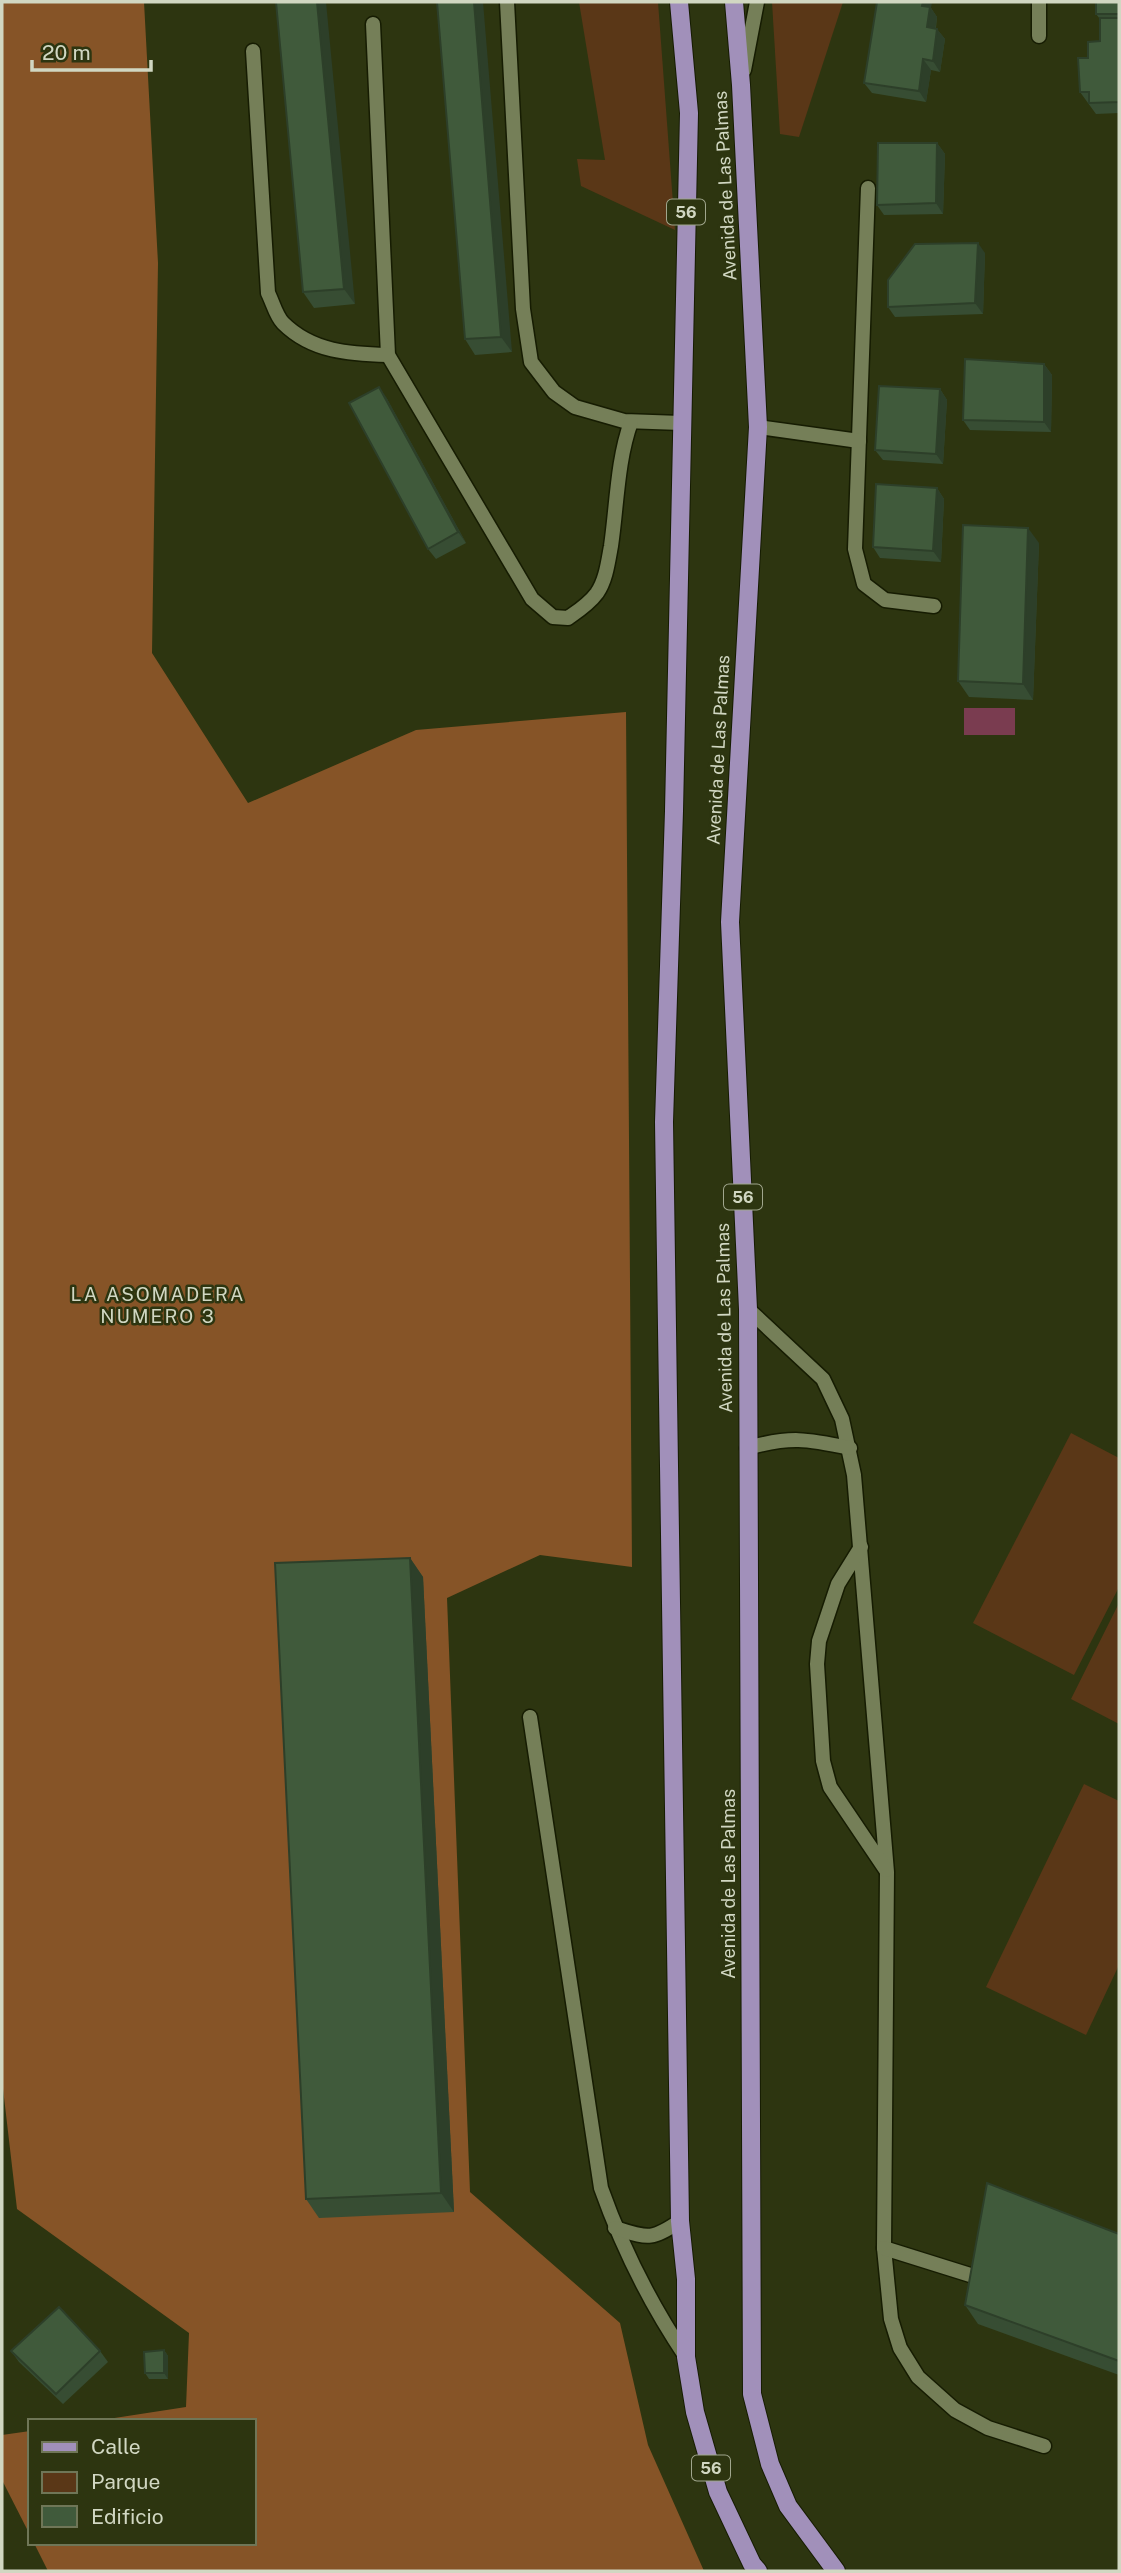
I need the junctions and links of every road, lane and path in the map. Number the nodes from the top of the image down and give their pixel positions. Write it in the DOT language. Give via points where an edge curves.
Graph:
graph roads {
  1 [pos="507,2"];
  2 [pos="679,2"];
  3 [pos="734,2"];
  4 [pos="757,2"];
  5 [pos="1040,2"];
  6 [pos="373,24"];
  7 [pos="1039,36"];
  8 [pos="253,51"];
  9 [pos="741,85"];
  10 [pos="868,188"];
  11 [pos="388,355"];
  12 [pos="631,422"];
  13 [pos="681,423"];
  14 [pos="758,427"];
  15 [pos="859,441"];
  16 [pos="934,606"];
  17 [pos="748,1309"];
  18 [pos="747,1448"];
  19 [pos="850,1448"];
  20 [pos="861,1547"];
  21 [pos="530,1717"];
  22 [pos="887,1872"];
  23 [pos="680,2221"];
  24 [pos="615,2228"];
  25 [pos="884,2248"];
  26 [pos="983,2279"];
  27 [pos="686,2357"];
  28 [pos="1044,2446"];
  29 [pos="758,2571"];
  30 [pos="836,2571"];
  1 -- 12 [label="street" via="523,309 531,362 554,392 575,407"];
  2 -- 13 [label="main road, Avenida de Las Palmas / 56" via="689,113"];
  3 -- 9 [label="main road, Avenida de Las Palmas / 56"];
  4 -- 9 [label="street"];
  5 -- 7 [label="street"];
  6 -- 11 [label="street"];
  8 -- 11 [label="street" via="268,293 282,322 305,340 343,353"];
  9 -- 14 [label="main road, Avenida de Las Palmas / 56"];
  10 -- 15 [label="street"];
  11 -- 12 [label="street" via="532,599 553,617 568,618 597,593 602,582"];
  12 -- 13 [label="street"];
  13 -- 23 [label="main road, Avenida de Las Palmas / 56" via="664,1122"];
  14 -- 15 [label="street"];
  14 -- 17 [label="main road, Avenida de Las Palmas / 56" via="730,922"];
  15 -- 16 [label="street" via="855,549 864,584 885,600"];
  17 -- 18 [label="main road, Avenida de Las Palmas / 56"];
  17 -- 19 [label="street" via="823,1379"];
  18 -- 19 [label="street" via="798,1439"];
  18 -- 30 [label="main road, Avenida de Las Palmas / 56" via="752,2394 770,2464 788,2506"];
  19 -- 20 [label="street"];
  20 -- 22 [label="street"];
  20 -- 22 [label="street" via="838,1584 819,1641 822,1761 830,1787"];
  21 -- 24 [label="street" via="601,2188"];
  22 -- 25 [label="street"];
  23 -- 24 [label="street" via="660,2235 642,2236"];
  23 -- 27 [label="main road, Avenida de Las Palmas / 56" via="687,2279"];
  24 -- 27 [label="street"];
  25 -- 26 [label="street"];
  25 -- 28 [label="street" via="891,2319 900,2348 918,2377 955,2410 988,2428"];
  27 -- 29 [label="main road, Avenida de Las Palmas / 56" via="695,2412 718,2492"];
}
